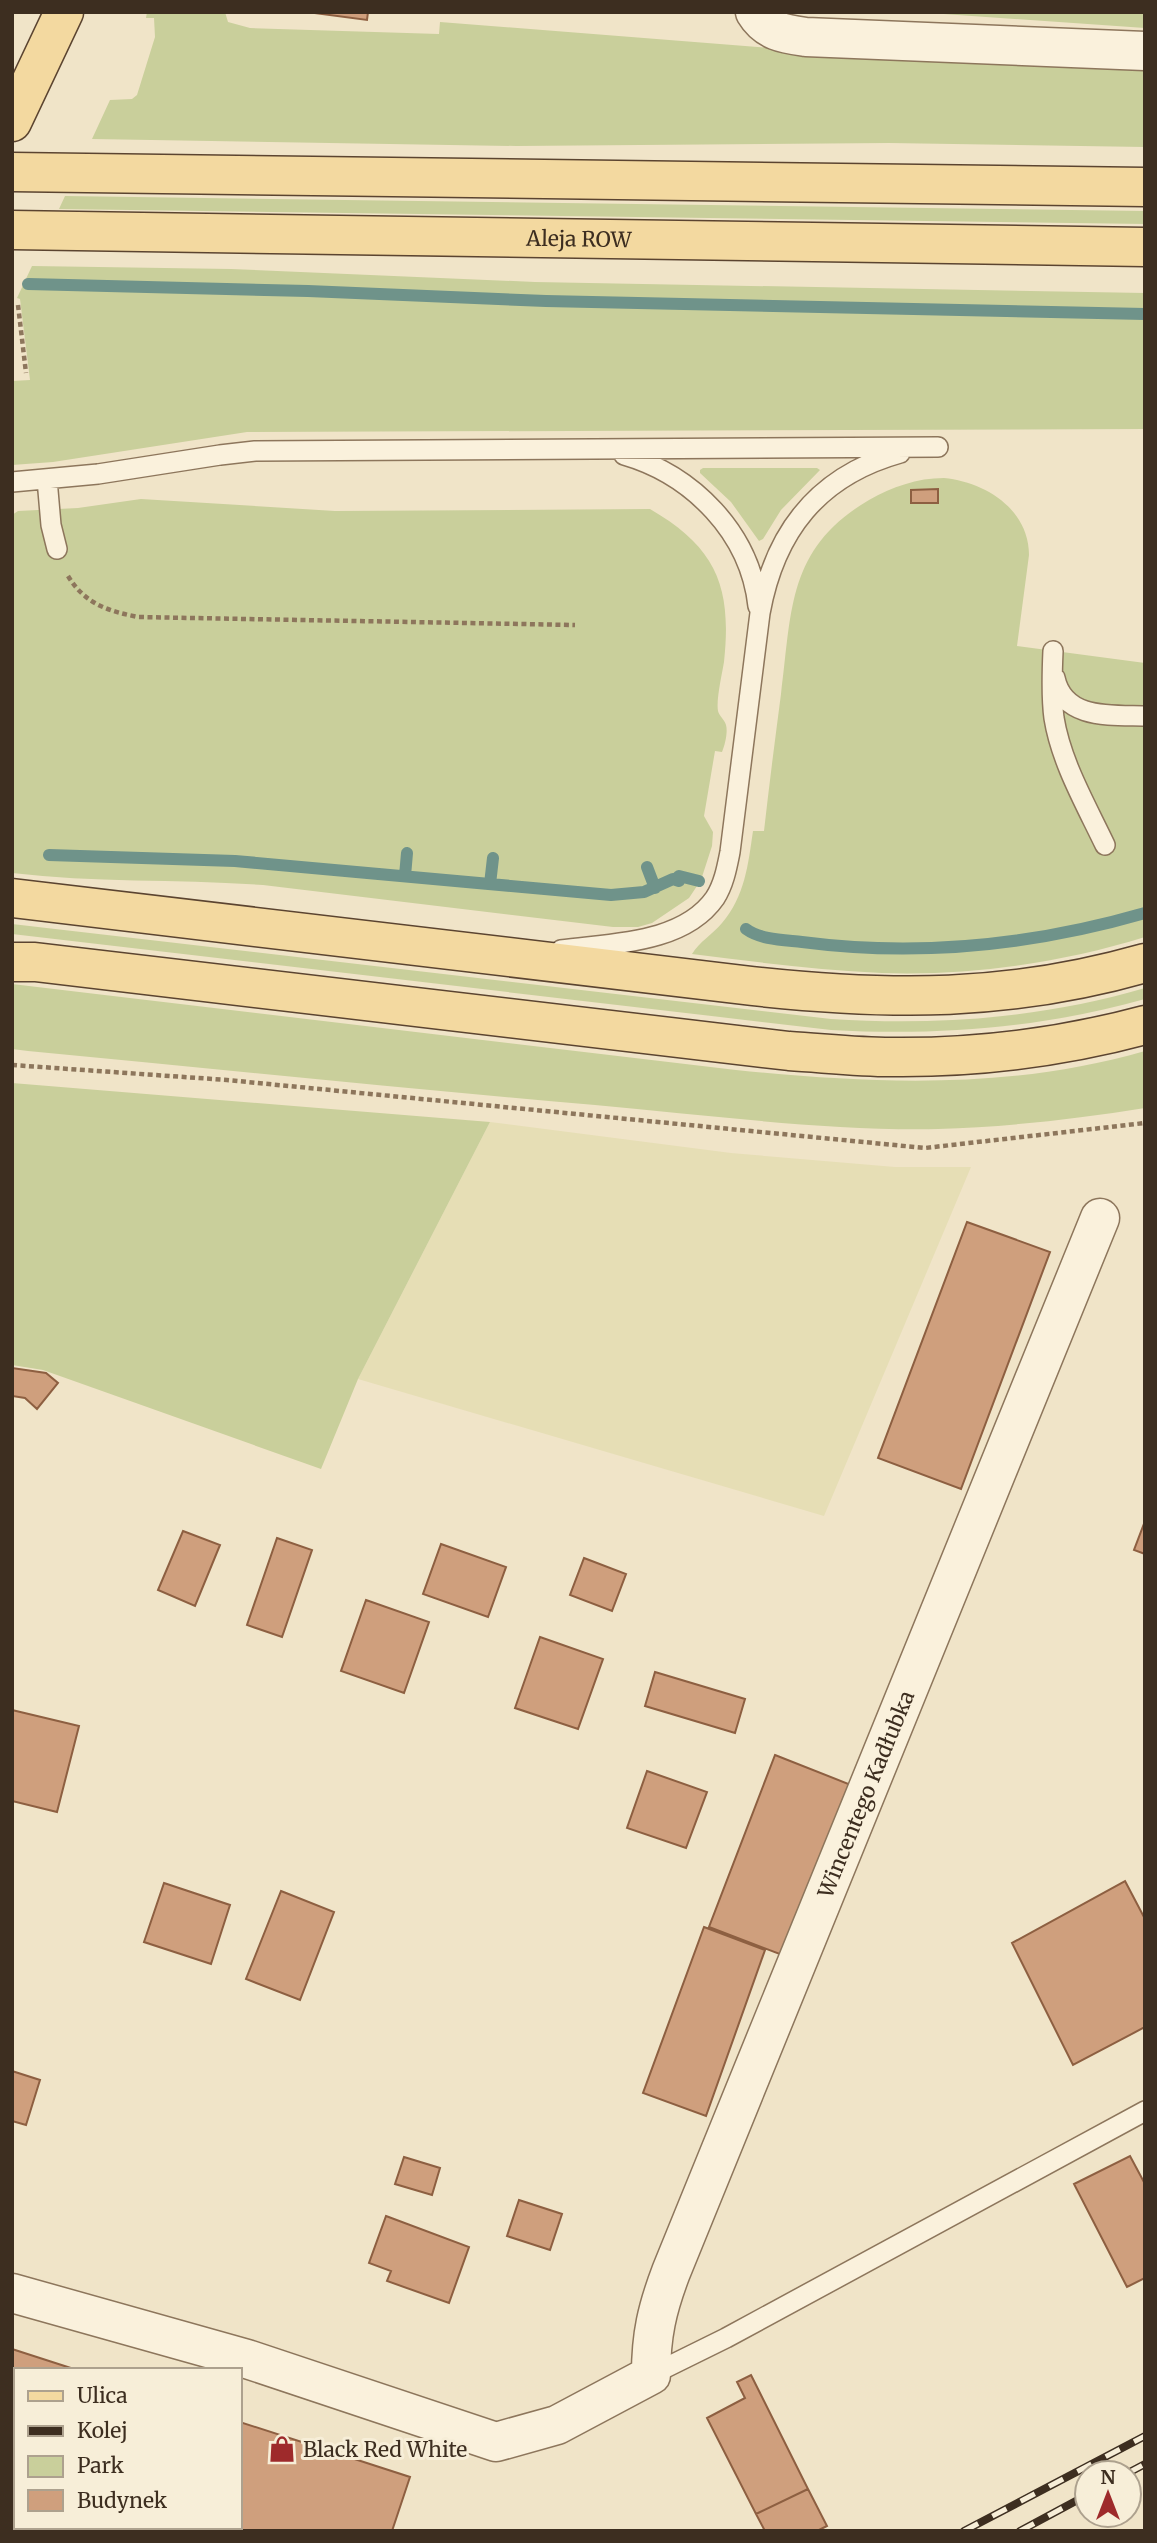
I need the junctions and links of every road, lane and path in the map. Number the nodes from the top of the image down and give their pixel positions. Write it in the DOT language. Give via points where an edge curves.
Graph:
graph roads {
  1 [pos="755,12"];
  2 [pos="63,14"];
  3 [pos="1145,51"];
  4 [pos="12,122"];
  5 [pos="12,172"];
  6 [pos="1145,187"];
  7 [pos="12,230"];
  8 [pos="1084,246"];
  9 [pos="1145,247"];
  10 [pos="1145,260"];
  11 [pos="18,305"];
  12 [pos="26,373"];
  13 [pos="584,450"];
  14 [pos="47,479"];
  15 [pos="12,482"];
  16 [pos="57,549"];
  17 [pos="575,625"];
  18 [pos="759,625"];
  19 [pos="1145,716"];
  20 [pos="1105,845"];
  21 [pos="12,898"];
  22 [pos="511,958"];
  23 [pos="12,962"];
  24 [pos="1145,963"];
  25 [pos="1145,1025"];
  26 [pos="12,1065"];
  27 [pos="1145,1123"];
  28 [pos="1100,1218"];
  29 [pos="1145,2111"];
  30 [pos="12,2293"];
  31 [pos="652,2375"];
  1 -- 3 [label="street" via="772,30 806,37"];
  2 -- 4 [label="main road"];
  5 -- 6 [label="main road"];
  7 -- 8 [label="main road, Aleja ROW"];
  8 -- 9 [label="main road, Aleja ROW"];
  8 -- 10 [label="main road"];
  11 -- 12 [label="path"];
  13 -- 14 [label="lane" via="255,451"];
  13 -- 18 [label="lane" via="620,454 652,465 707,503 734,537 752,575"];
  13 -- 18 [label="lane" via="934,447 861,468 816,498 778,551"];
  14 -- 15 [label="lane"];
  14 -- 16 [label="lane"];
  16 -- 17 [label="path" via="67,575 82,595 105,609 138,617"];
  18 -- 22 [label="lane" via="730,852 715,898 670,933"];
  19 -- 20 [label="lane" via="1095,714 1071,705 1057,686 1053,655 1058,734"];
  21 -- 22 [label="main road"];
  22 -- 24 [label="main road" via="820,993 915,997 1012,990"];
  23 -- 25 [label="main road" via="789,1051 877,1057 1032,1048"];
  26 -- 27 [label="path" via="227,1080 925,1148"];
  28 -- 31 [label="street, Wincentego Kadłubka" via="660,2300 652,2340"];
  29 -- 31 [label="lane"];
  30 -- 31 [label="street" via="247,2359 496,2442 557,2425"];
}
